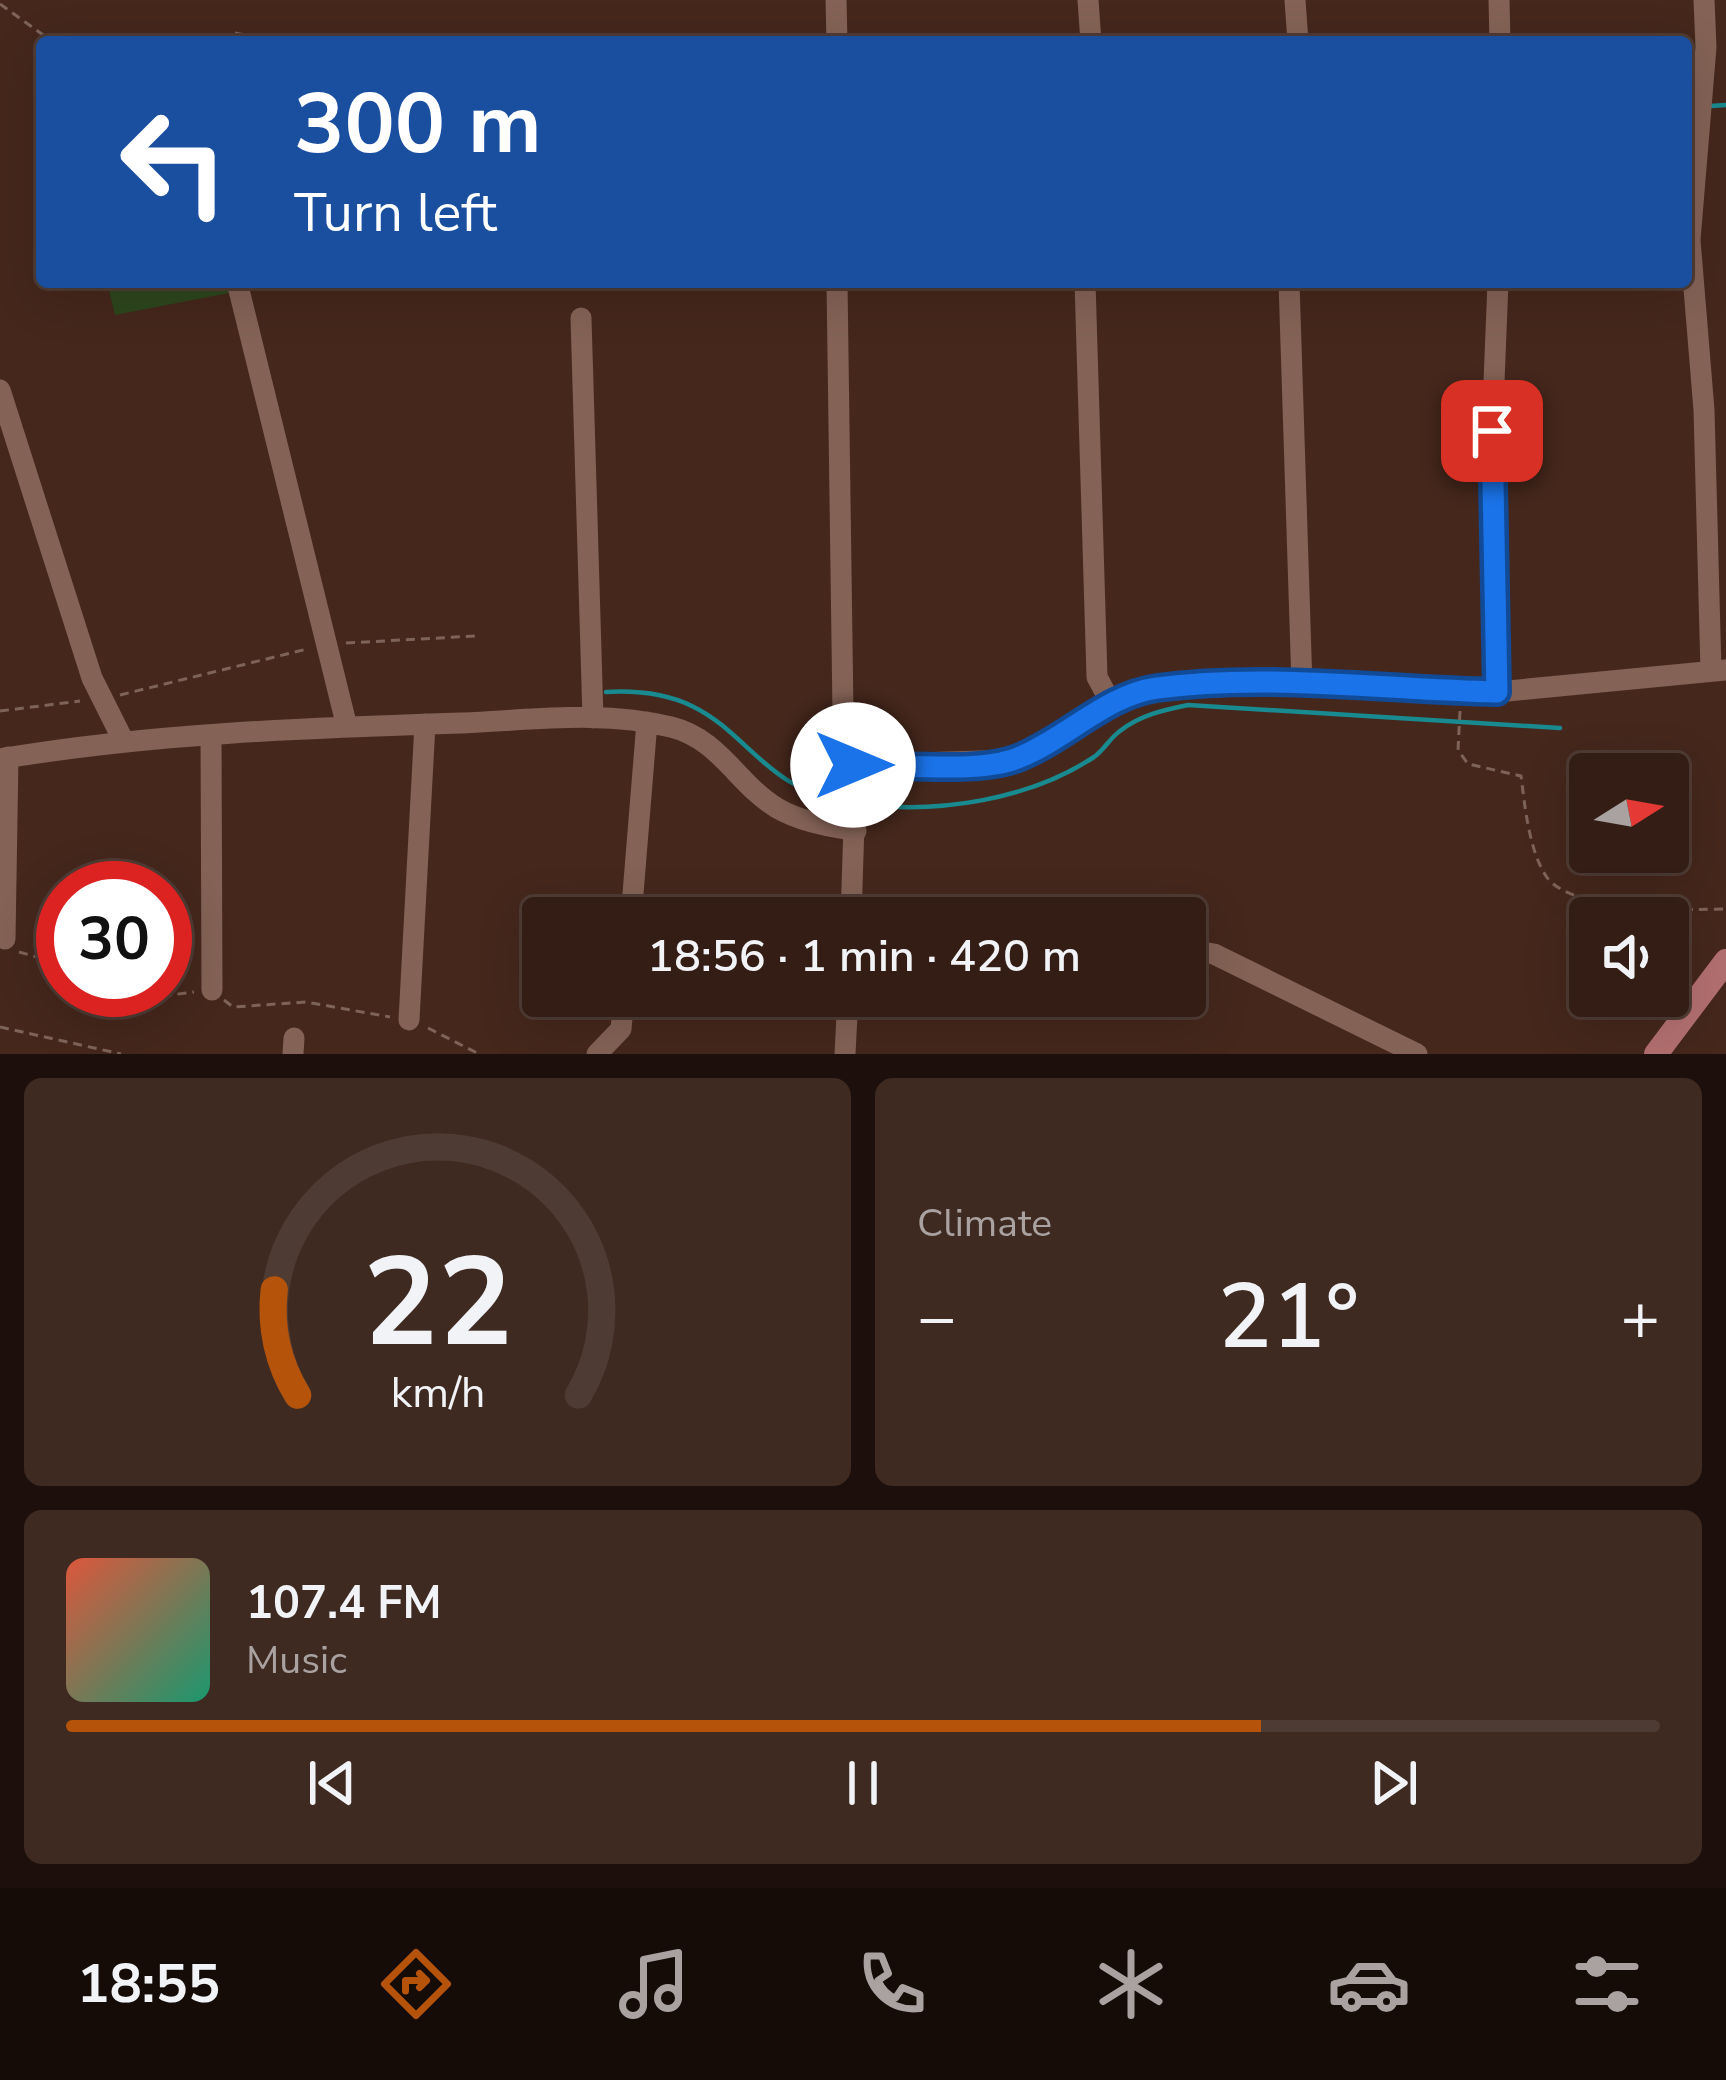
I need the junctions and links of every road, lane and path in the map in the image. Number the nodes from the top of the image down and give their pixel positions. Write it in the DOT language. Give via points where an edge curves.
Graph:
graph roads {
  1 [pos="836,0"];
  2 [pos="1088,0"];
  3 [pos="1295,0"];
  4 [pos="1498,0"];
  5 [pos="1704,0"];
  6 [pos="0,4"];
  7 [pos="235,33"];
  8 [pos="44,36"];
  9 [pos="251,36"];
  10 [pos="837,36"];
  11 [pos="1091,36"];
  12 [pos="1298,36"];
  13 [pos="1500,36"];
  14 [pos="1692,216"];
  15 [pos="1692,266"];
  16 [pos="239,288"];
  17 [pos="837,288"];
  18 [pos="1085,288"];
  19 [pos="1289,288"];
  20 [pos="1498,288"];
  21 [pos="581,318"];
  22 [pos="0,390"];
  23 [pos="476,637"];
  24 [pos="328,644"];
  25 [pos="1718,670"];
  26 [pos="1302,685"];
  27 [pos="1461,692"];
  28 [pos="1497,692"];
  29 [pos="103,698"];
  30 [pos="1112,705"];
  31 [pos="0,711"];
  32 [pos="593,718"];
  33 [pos="647,722"];
  34 [pos="425,724"];
  35 [pos="347,727"];
  36 [pos="211,736"];
  37 [pos="124,742"];
  38 [pos="4,758"];
  39 [pos="853,765"];
  40 [pos="856,831"];
  41 [pos="633,897"];
  42 [pos="852,897"];
  43 [pos="1726,909"];
  44 [pos="4,939"];
  45 [pos="1206,953"];
  46 [pos="36,957"];
  47 [pos="1726,961"];
  48 [pos="212,990"];
  49 [pos="192,992"];
  50 [pos="622,1017"];
  51 [pos="847,1017"];
  52 [pos="409,1020"];
  53 [pos="0,1027"];
  54 [pos="1378,1045"];
  55 [pos="121,1054"];
  56 [pos="478,1054"];
  57 [pos="597,1054"];
  58 [pos="845,1054"];
  59 [pos="1417,1054"];
  60 [pos="1657,1054"];
  1 -- 10 [label="street"];
  2 -- 11 [label="street"];
  3 -- 12 [label="street"];
  4 -- 13 [label="street"];
  5 -- 14 [label="street"];
  6 -- 8 [label="path"];
  7 -- 9 [label="path"];
  15 -- 25 [label="street"];
  16 -- 24 [label="street"];
  17 -- 39 [label="street" via="843,714"];
  18 -- 30 [label="street" via="1097,677"];
  19 -- 26 [label="street"];
  20 -- 28 [label="street"];
  21 -- 32 [label="street"];
  22 -- 29 [label="street"];
  23 -- 24 [label="path"];
  24 -- 29 [label="path"];
  24 -- 35 [label="street"];
  25 -- 28 [label="street"];
  26 -- 27 [label="street"];
  26 -- 30 [label="street" via="1157,688"];
  27 -- 28 [label="street"];
  27 -- 43 [label="path" via="1458,750 1468,764 1521,776 1545,875 1563,893 1664,910"];
  29 -- 31 [label="path"];
  29 -- 37 [label="street"];
  30 -- 39 [label="street" via="1013,760"];
  32 -- 33 [label="street"];
  32 -- 34 [label="street"];
  33 -- 40 [label="street" via="713,745 778,808"];
  33 -- 41 [label="street"];
  34 -- 35 [label="street"];
  34 -- 52 [label="street"];
  35 -- 36 [label="street"];
  36 -- 37 [label="street"];
  36 -- 48 [label="street"];
  37 -- 38 [label="street"];
  38 -- 44 [label="street"];
  39 -- 40 [label="street"];
  40 -- 42 [label="street"];
  44 -- 46 [label="path"];
  45 -- 54 [label="street"];
  47 -- 60 [label="main road"];
  48 -- 49 [label="path"];
  48 -- 52 [label="path" via="233,1007 306,1002"];
  50 -- 57 [label="street"];
  51 -- 58 [label="street"];
  52 -- 56 [label="path"];
  53 -- 55 [label="path"];
  54 -- 59 [label="street"];
}
